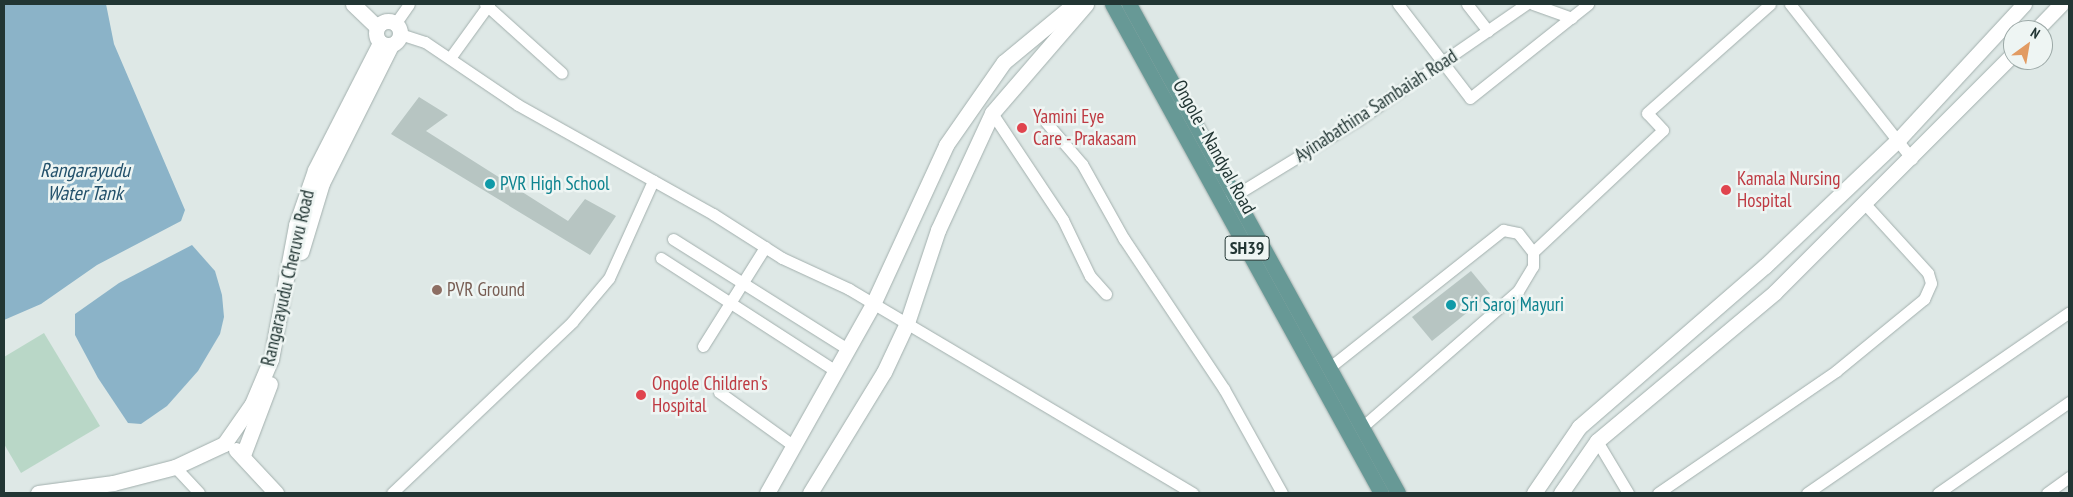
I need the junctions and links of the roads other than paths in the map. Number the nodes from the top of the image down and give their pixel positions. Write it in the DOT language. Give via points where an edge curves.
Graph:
graph roads {
  1 [pos="354,4"];
  2 [pos="410,4"];
  3 [pos="487,4"];
  4 [pos="1074,4"];
  5 [pos="1086,4"];
  6 [pos="1112,4"];
  7 [pos="1129,4"];
  8 [pos="1398,4"];
  9 [pos="1467,4"];
  10 [pos="1526,4"];
  11 [pos="1533,4"];
  12 [pos="1588,4"];
  13 [pos="1770,4"];
  14 [pos="1790,4"];
  15 [pos="2024,4"];
  16 [pos="2061,4"];
  17 [pos="1572,18"];
  18 [pos="2046,20"];
  19 [pos="1488,31"];
  20 [pos="389,34"];
  21 [pos="450,58"];
  22 [pos="1442,64"];
  23 [pos="2003,64"];
  24 [pos="562,73"];
  25 [pos="992,113"];
  26 [pos="1045,121"];
  27 [pos="1899,139"];
  28 [pos="1912,159"];
  29 [pos="653,181"];
  30 [pos="1237,196"];
  31 [pos="1222,202"];
  32 [pos="1865,204"];
  33 [pos="673,239"];
  34 [pos="765,247"];
  35 [pos="1533,252"];
  36 [pos="661,258"];
  37 [pos="744,282"];
  38 [pos="1106,294"];
  39 [pos="731,302"];
  40 [pos="873,304"];
  41 [pos="2069,312"];
  42 [pos="907,324"];
  43 [pos="703,346"];
  44 [pos="848,349"];
  45 [pos="1330,367"];
  46 [pos="836,371"];
  47 [pos="718,392"];
  48 [pos="2069,402"];
  49 [pos="1363,426"];
  50 [pos="1597,441"];
  51 [pos="224,444"];
  52 [pos="794,446"];
  53 [pos="243,455"];
  54 [pos="175,467"];
  55 [pos="2069,477"];
  56 [pos="117,488"];
  57 [pos="38,493"];
  58 [pos="199,493"];
  59 [pos="276,493"];
  60 [pos="392,493"];
  61 [pos="768,493"];
  62 [pos="810,493"];
  63 [pos="1193,493"];
  64 [pos="1282,493"];
  65 [pos="1381,493"];
  66 [pos="1398,493"];
  67 [pos="1534,493"];
  68 [pos="1561,493"];
  69 [pos="1628,493"];
  70 [pos="1658,493"];
  71 [pos="1807,493"];
  72 [pos="1938,493"];
  73 [pos="2047,493"];
  1 -- 20 [label="street"];
  2 -- 20 [label="street"];
  3 -- 21 [label="street"];
  3 -- 24 [label="street"];
  4 -- 40 [label="street" via="1004,62 946,145"];
  5 -- 25 [label="street"];
  6 -- 31 [label="main road, Ongole - Nandyal Road / SH39"];
  7 -- 30 [label="main road, Ongole - Nandyal Road / SH39"];
  8 -- 22 [label="street"];
  9 -- 19 [label="street"];
  10 -- 19 [label="street, Ayinabathina Sambaiah Road"];
  11 -- 17 [label="street"];
  12 -- 17 [label="street"];
  13 -- 35 [label="street" via="1647,113 1663,130"];
  14 -- 27 [label="street"];
  15 -- 27 [label="street"];
  16 -- 18 [label="street"];
  17 -- 22 [label="street" via="1470,98"];
  19 -- 22 [label="street, Ayinabathina Sambaiah Road"];
  20 -- 21 [label="street" via="425,42"];
  20 -- 51 [label="street, Rangarayudu Cheruvu Road" via="315,170 296,225 271,359 252,404"];
  20 -- 53 [label="street" via="322,183 304,238 277,365"];
  21 -- 29 [label="street" via="518,105"];
  22 -- 30 [label="street, Ayinabathina Sambaiah Road"];
  23 -- 28 [label="street"];
  25 -- 38 [label="street" via="1062,220 1090,276"];
  25 -- 42 [label="street" via="938,230"];
  26 -- 64 [label="street" via="1082,164 1129,247 1224,389"];
  27 -- 28 [label="street"];
  27 -- 67 [label="street" via="1765,266 1579,427"];
  28 -- 32 [label="street"];
  29 -- 34 [label="street"];
  29 -- 60 [label="street" via="603,285 572,322"];
  30 -- 31 [label="street, Ayinabathina Sambaiah Road"];
  30 -- 45 [label="main road, Ongole - Nandyal Road / SH39"];
  31 -- 65 [label="main road, Ongole - Nandyal Road / SH39"];
  32 -- 50 [label="street" via="1775,292"];
  32 -- 70 [label="street" via="1928,273 1931,283 1924,299 1836,371"];
  33 -- 37 [label="street"];
  34 -- 37 [label="street"];
  34 -- 40 [label="street"];
  35 -- 45 [label="street" via="1512,228 1503,230"];
  35 -- 49 [label="street" via="1533,266 1518,291"];
  36 -- 39 [label="street"];
  37 -- 39 [label="street"];
  37 -- 44 [label="street"];
  39 -- 43 [label="street"];
  39 -- 46 [label="street"];
  40 -- 42 [label="street"];
  40 -- 44 [label="street"];
  41 -- 71 [label="street"];
  42 -- 62 [label="street" via="884,372"];
  42 -- 63 [label="street"];
  44 -- 46 [label="street"];
  45 -- 49 [label="main road, Ongole - Nandyal Road / SH39"];
  46 -- 52 [label="street"];
  47 -- 52 [label="street"];
  48 -- 72 [label="street"];
  49 -- 66 [label="main road, Ongole - Nandyal Road / SH39"];
  50 -- 68 [label="street"];
  50 -- 69 [label="street"];
  51 -- 53 [label="street"];
  51 -- 54 [label="street, Rangarayudu Cheruvu Road"];
  52 -- 61 [label="street"];
  53 -- 59 [label="street"];
  54 -- 56 [label="street, Rangarayudu Cheruvu Road"];
  54 -- 58 [label="street"];
  55 -- 73 [label="street"];
  56 -- 57 [label="street, Rangarayudu Cheruvu Road"];
}
